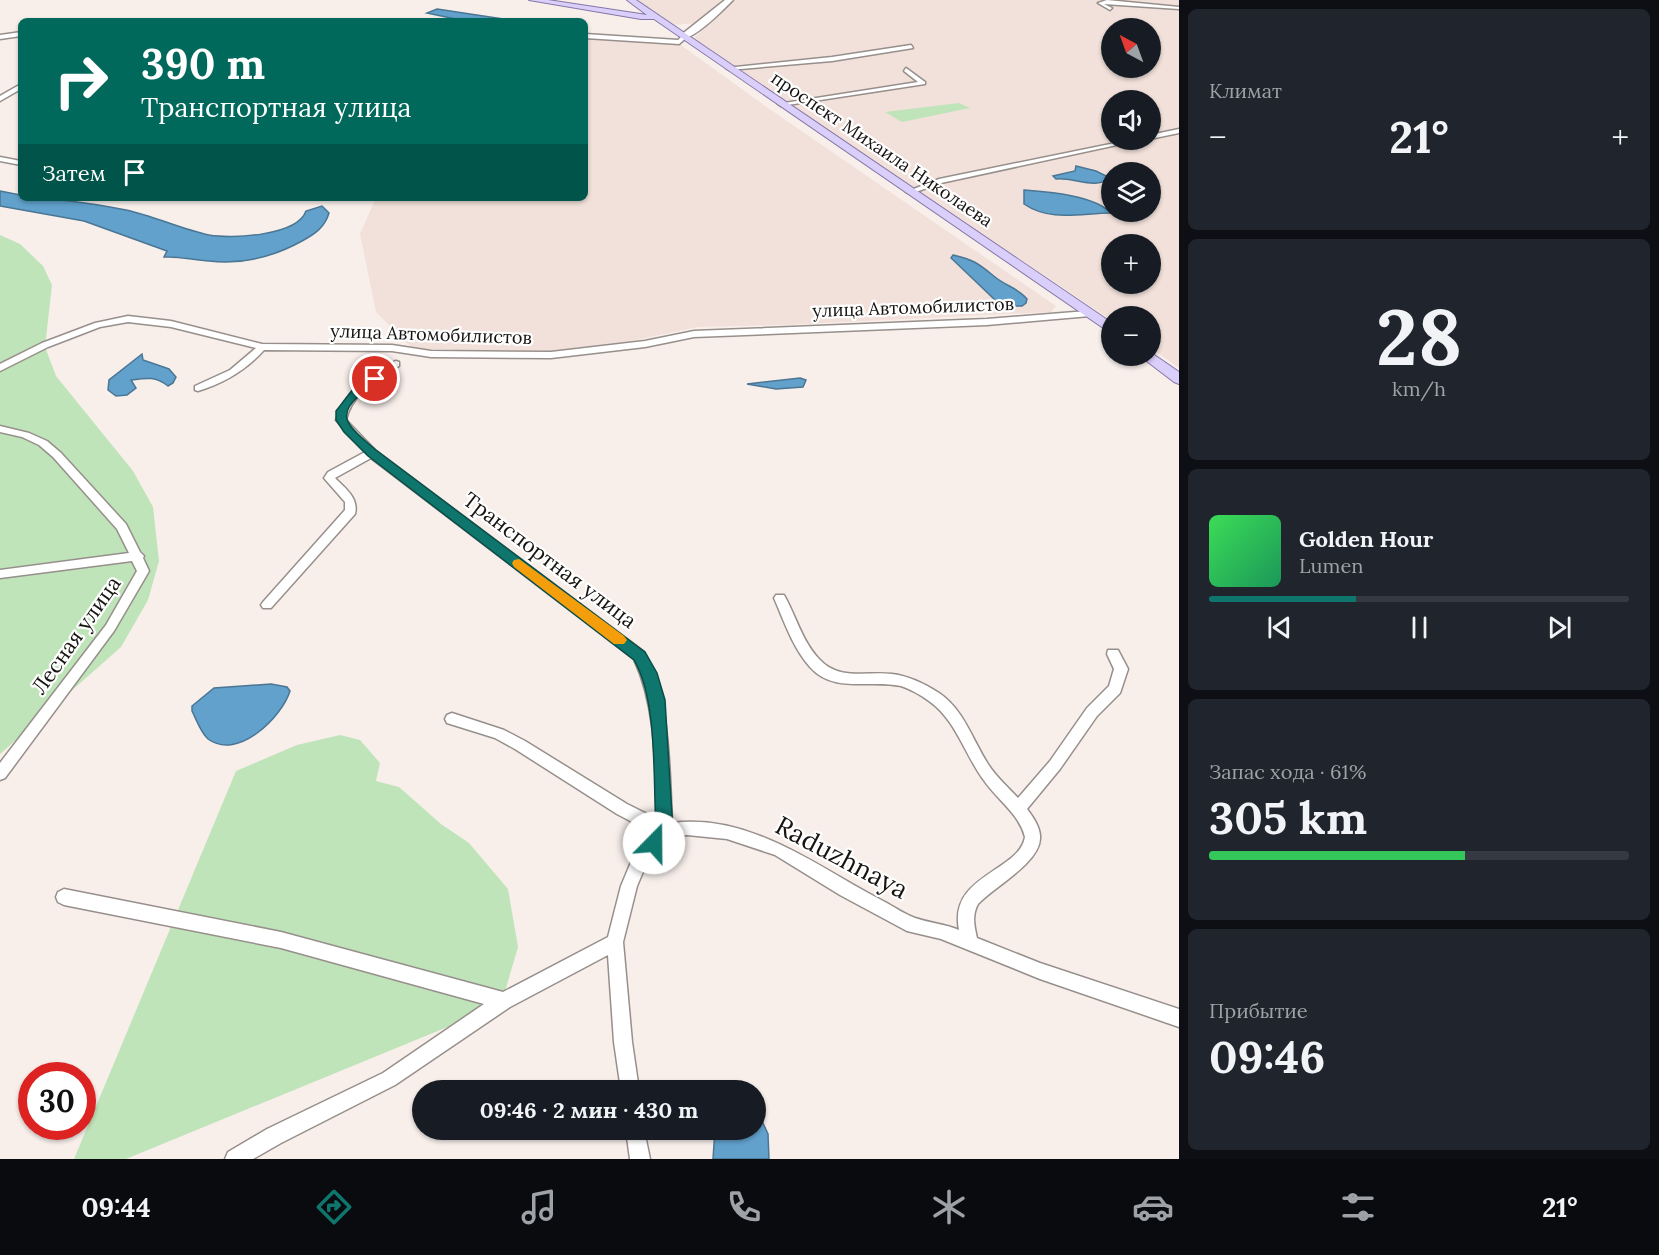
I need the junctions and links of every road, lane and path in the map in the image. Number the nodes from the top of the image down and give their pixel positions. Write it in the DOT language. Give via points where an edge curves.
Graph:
graph roads {
  1 [pos="533,0"];
  2 [pos="631,0"];
  3 [pos="729,0"];
  4 [pos="1179,8"];
  5 [pos="1110,9"];
  6 [pos="655,17"];
  7 [pos="18,34"];
  8 [pos="588,36"];
  9 [pos="0,37"];
  10 [pos="684,37"];
  11 [pos="911,47"];
  12 [pos="729,68"];
  13 [pos="906,70"];
  14 [pos="18,88"];
  15 [pos="0,99"];
  16 [pos="781,104"];
  17 [pos="1179,131"];
  18 [pos="1161,135"];
  19 [pos="1101,148"];
  20 [pos="0,159"];
  21 [pos="18,162"];
  22 [pos="909,192"];
  23 [pos="1087,314"];
  24 [pos="1101,323"];
  25 [pos="262,347"];
  26 [pos="396,364"];
  27 [pos="1161,366"];
  28 [pos="0,368"];
  29 [pos="1179,379"];
  30 [pos="198,388"];
  31 [pos="0,429"];
  32 [pos="372,453"];
  33 [pos="138,556"];
  34 [pos="0,574"];
  35 [pos="780,598"];
  36 [pos="267,605"];
  37 [pos="1113,654"];
  38 [pos="452,719"];
  39 [pos="0,774"];
  40 [pos="1018,809"];
  41 [pos="665,831"];
  42 [pos="64,897"];
  43 [pos="615,942"];
  44 [pos="971,945"];
  45 [pos="504,1000"];
  46 [pos="1179,1018"];
  47 [pos="629,1080"];
  48 [pos="637,1140"];
  49 [pos="234,1159"];
  50 [pos="640,1159"];
  1 -- 6 [label="main road"];
  2 -- 6 [label="main road, проспект Михаила Николаева"];
  3 -- 10 [label="main road"];
  4 -- 5 [label="street" via="1100,3"];
  6 -- 10 [label="main road, проспект Михаила Николаева"];
  7 -- 9 [label="street"];
  8 -- 10 [label="street" via="679,42"];
  10 -- 12 [label="main road, проспект Михаила Николаева"];
  11 -- 12 [label="street"];
  12 -- 16 [label="main road, проспект Михаила Николаева"];
  13 -- 16 [label="street" via="924,82"];
  14 -- 15 [label="street"];
  16 -- 22 [label="main road, проспект Михаила Николаева"];
  17 -- 18 [label="street"];
  19 -- 22 [label="street"];
  20 -- 21 [label="street"];
  22 -- 23 [label="main road, проспект Михаила Николаева"];
  23 -- 24 [label="main road, проспект Михаила Николаева"];
  23 -- 25 [label="street, улица Автомобилистов" via="694,334 551,355 431,354 372,347"];
  25 -- 28 [label="street, улица Автомобилистов" via="171,324 128,319 98,325 45,345"];
  25 -- 30 [label="street" via="244,367"];
  26 -- 32 [label="street, Транспортная улица" via="358,390 342,411 341,420"];
  27 -- 29 [label="main road"];
  31 -- 33 [label="street, Лесная улица" via="43,442 122,527"];
  32 -- 36 [label="street" via="329,478 350,501 351,511"];
  32 -- 41 [label="street, Транспортная улица" via="639,656 657,700"];
  33 -- 34 [label="street"];
  33 -- 39 [label="street, Лесная улица" via="143,571 110,628"];
  35 -- 40 [label="street" via="806,651 824,672 847,680 901,681 937,699 965,730 983,769"];
  37 -- 40 [label="street" via="1120,669 1116,688 1077,730 1055,765"];
  38 -- 41 [label="street" via="520,745 622,809"];
  40 -- 44 [label="street" via="1029,824 1032,845 990,880 971,902 966,926"];
  41 -- 43 [label="street" via="642,855 629,886"];
  41 -- 44 [label="street, Raduzhnaya" via="687,828 726,832 780,850 913,925 941,931"];
  42 -- 45 [label="street" via="281,940"];
  43 -- 45 [label="street"];
  43 -- 47 [label="street"];
  44 -- 46 [label="street, Raduzhnaya"];
  45 -- 49 [label="street" via="389,1079"];
  48 -- 50 [label="street"];
}
